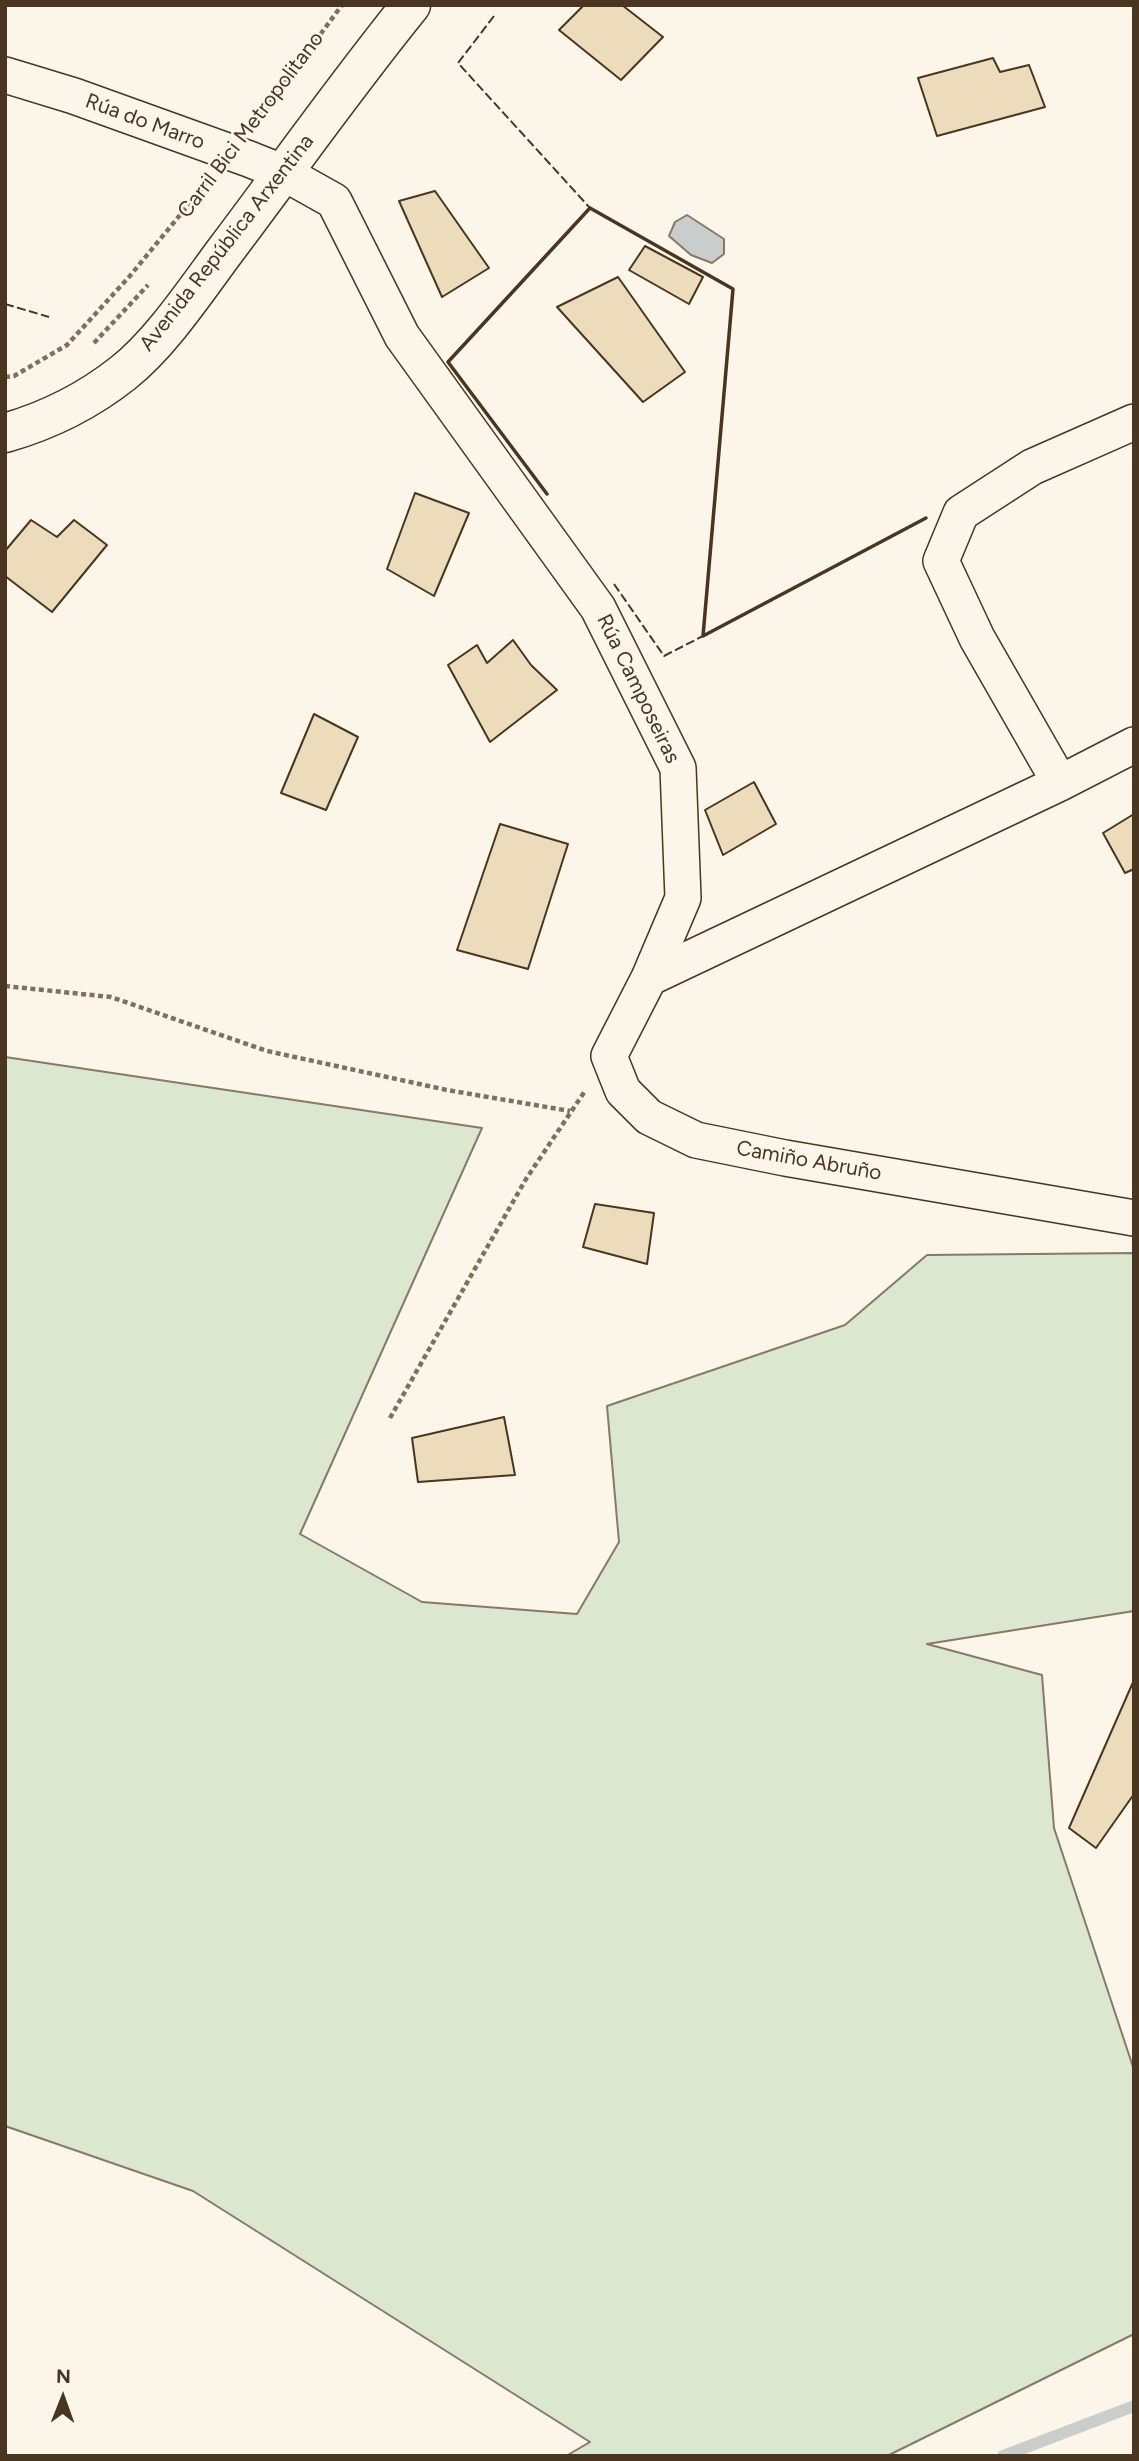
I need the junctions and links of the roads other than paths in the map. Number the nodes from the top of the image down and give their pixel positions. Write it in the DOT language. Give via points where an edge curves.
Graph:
graph roads {
  1 [pos="411,5"];
  2 [pos="5,75"];
  3 [pos="284,173"];
  4 [pos="1134,422"];
  5 [pos="5,433"];
  6 [pos="1134,745"];
  7 [pos="1060,783"];
  8 [pos="649,978"];
  9 [pos="1134,1218"];
  1 -- 3 [label="main road, Avenida República Arxentina"];
  2 -- 3 [label="street, Rúa do Marro"];
  3 -- 5 [label="main road, Avenida República Arxentina" via="169,325 124,372 78,403"];
  3 -- 8 [label="street, Rúa Camposeiras" via="334,201 402,336 598,608 678,768 683,898"];
  4 -- 7 [label="street" via="1032,467 961,513 941,561 977,638"];
  6 -- 7 [label="street"];
  7 -- 8 [label="street"];
  8 -- 9 [label="street, Camiño Abruño" via="609,1056 623,1091 649,1117 696,1140"];
}
